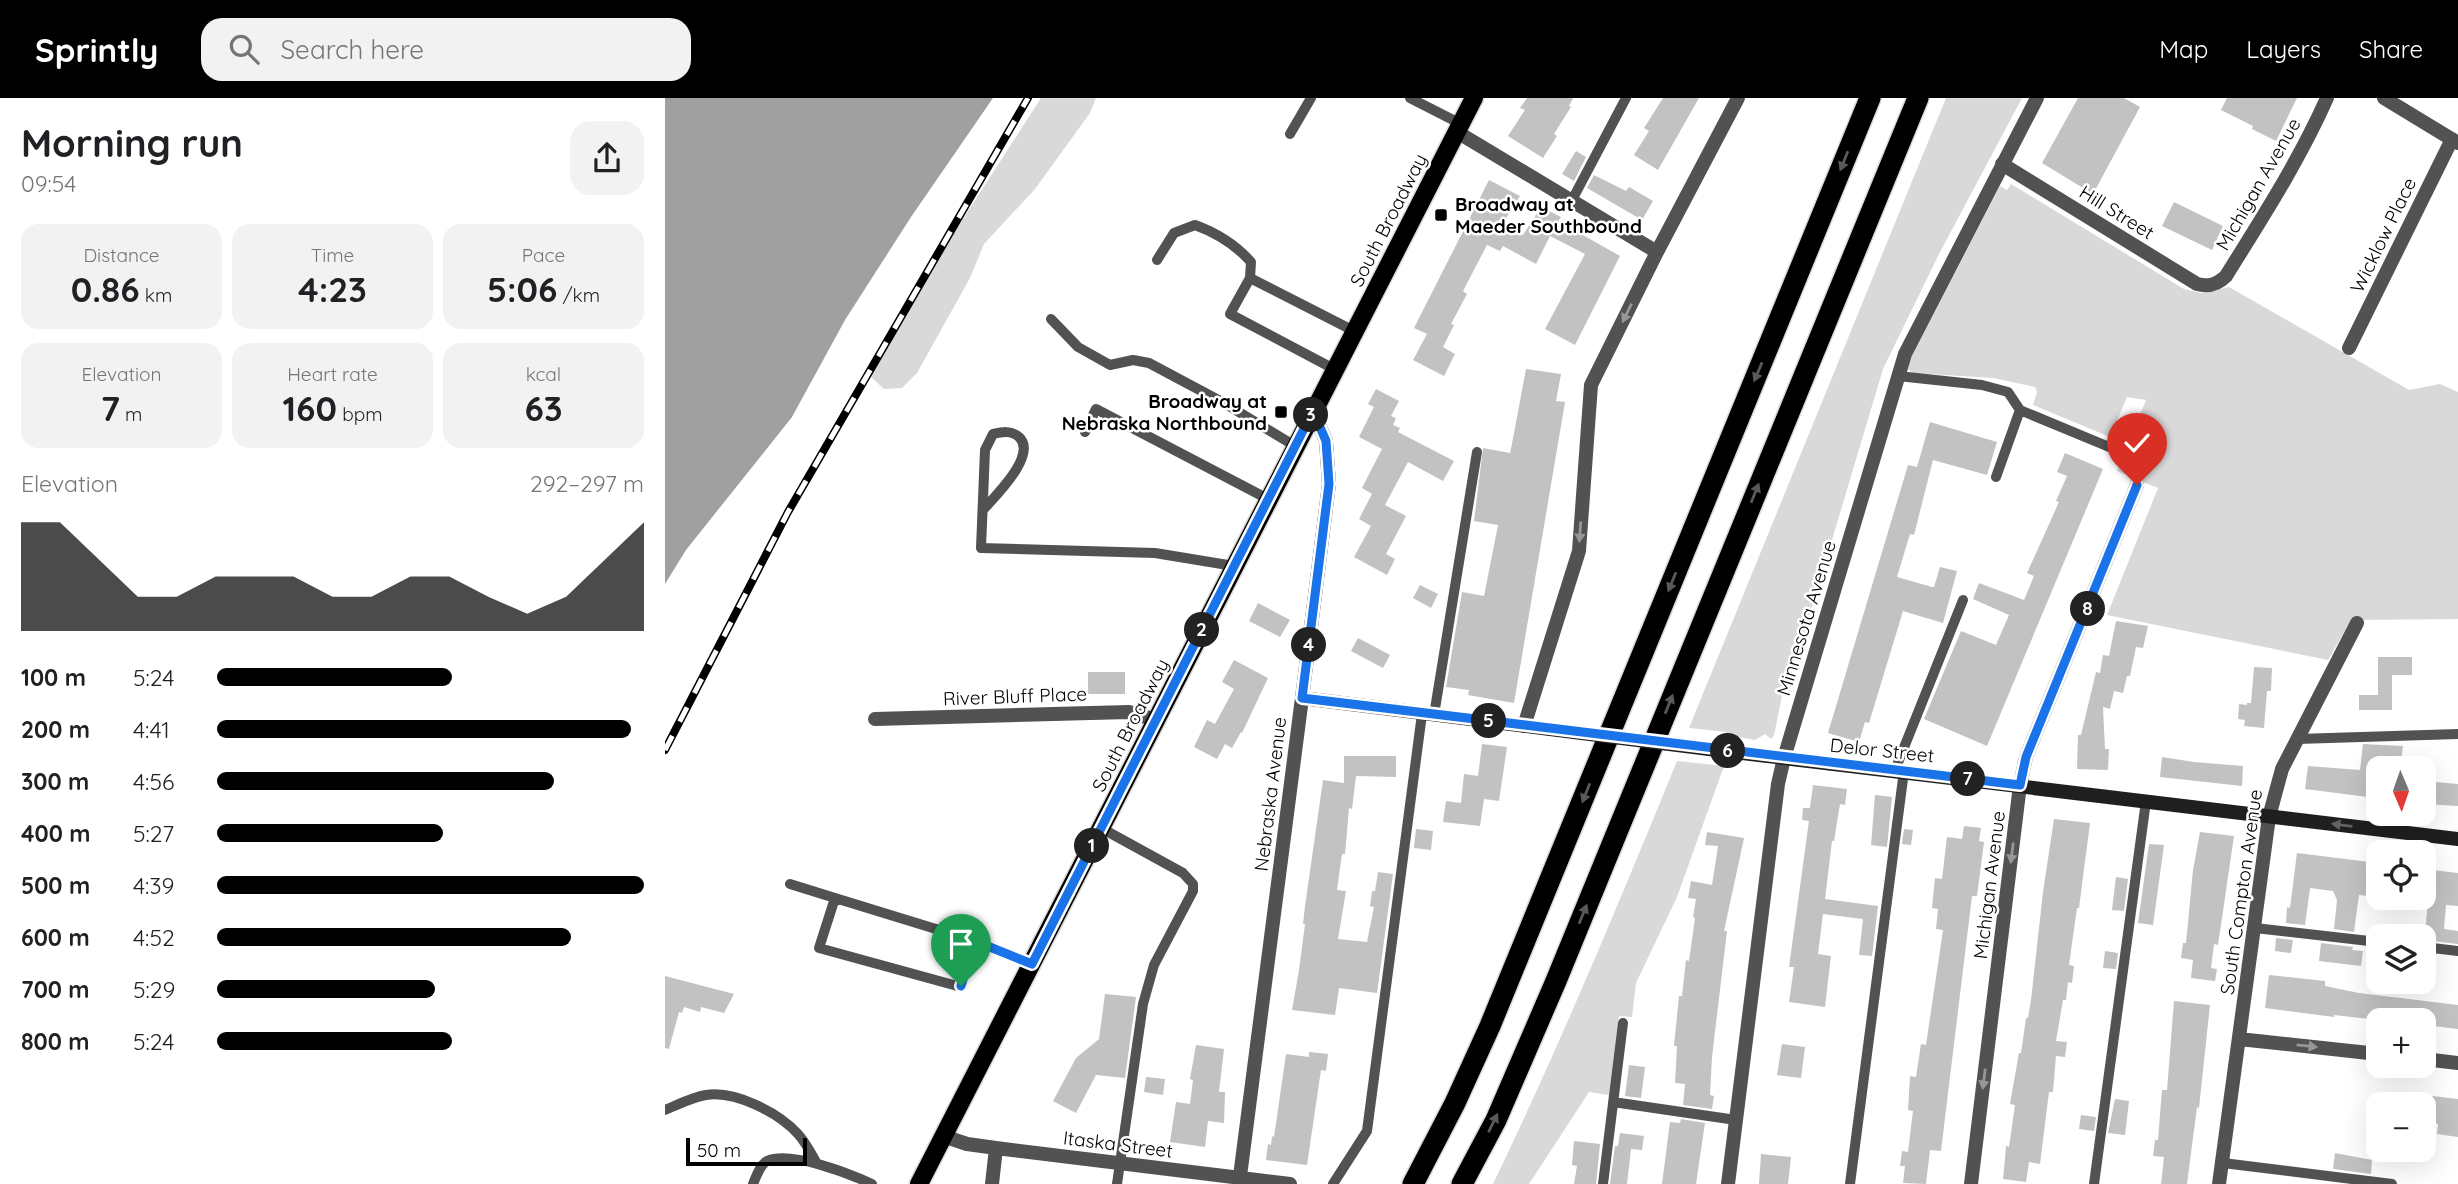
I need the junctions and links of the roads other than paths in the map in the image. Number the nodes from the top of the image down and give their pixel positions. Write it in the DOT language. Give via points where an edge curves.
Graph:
graph roads {
  1 [pos="1311,98"];
  2 [pos="1410,98"];
  3 [pos="1474,98"];
  4 [pos="1626,98"];
  5 [pos="1738,98"];
  6 [pos="1870,98"];
  7 [pos="1918,98"];
  8 [pos="2037,98"];
  9 [pos="2327,98"];
  10 [pos="2384,98"];
  11 [pos="1459,128"];
  12 [pos="1290,134"];
  13 [pos="2456,137"];
  14 [pos="2002,164"];
  15 [pos="1571,202"];
  16 [pos="1657,252"];
  17 [pos="1157,260"];
  18 [pos="1250,278"];
  19 [pos="2214,284"];
  20 [pos="1051,319"];
  21 [pos="1354,331"];
  22 [pos="2349,348"];
  23 [pos="1334,369"];
  24 [pos="1898,376"];
  25 [pos="2020,410"];
  26 [pos="1313,411"];
  27 [pos="1085,432"];
  28 [pos="1295,446"];
  29 [pos="2114,449"];
  30 [pos="1477,452"];
  31 [pos="1996,477"];
  32 [pos="2137,485"];
  33 [pos="1268,499"];
  34 [pos="983,510"];
  35 [pos="1234,566"];
  36 [pos="1963,600"];
  37 [pos="2357,623"];
  38 [pos="1302,698"];
  39 [pos="1428,715"];
  40 [pos="875,719"];
  41 [pos="1156,720"];
  42 [pos="1524,726"];
  43 [pos="2458,734"];
  44 [pos="2297,739"];
  45 [pos="1784,758"];
  46 [pos="1899,771"];
  47 [pos="2020,785"];
  48 [pos="2146,801"];
  49 [pos="2269,817"];
  50 [pos="1101,828"];
  51 [pos="2458,839"];
  52 [pos="790,884"];
  53 [pos="835,898"];
  54 [pos="2255,928"];
  55 [pos="975,941"];
  56 [pos="2366,941"];
  57 [pos="2436,948"];
  58 [pos="2458,951"];
  59 [pos="1032,964"];
  60 [pos="1623,1023"];
  61 [pos="2239,1038"];
  62 [pos="2366,1053"];
  63 [pos="2436,1060"];
  64 [pos="2458,1063"];
  65 [pos="1613,1102"];
  66 [pos="665,1110"];
  67 [pos="1736,1121"];
  68 [pos="943,1136"];
  69 [pos="996,1148"];
  70 [pos="816,1162"];
  71 [pos="2223,1163"];
  72 [pos="1120,1164"];
  73 [pos="1240,1181"];
  74 [pos="753,1184"];
  75 [pos="872,1184"];
  76 [pos="919,1184"];
  77 [pos="992,1184"];
  78 [pos="1117,1184"];
  79 [pos="1290,1184"];
  80 [pos="1333,1184"];
  81 [pos="1413,1184"];
  82 [pos="1462,1184"];
  83 [pos="1603,1184"];
  84 [pos="1728,1184"];
  85 [pos="1850,1184"];
  86 [pos="1971,1184"];
  87 [pos="2094,1184"];
  88 [pos="2219,1184"];
  89 [pos="2392,1184"];
  1 -- 12 [label="lane"];
  2 -- 11 [label="lane"];
  3 -- 11 [label="main road, South Broadway"];
  4 -- 15 [label="lane"];
  5 -- 16 [label="street"];
  6 -- 81 [label="highway, one-way" via="1495,1014"];
  82 -- 7 [label="highway, one-way" via="1496,1119 1556,981"];
  8 -- 14 [label="street, Minnesota Avenue"];
  9 -- 19 [label="street, Michigan Avenue" via="2285,182 2226,276"];
  10 -- 13 [label="street"];
  11 -- 15 [label="street"];
  11 -- 21 [label="main road, South Broadway"];
  13 -- 22 [label="street, Wicklow Place"];
  14 -- 19 [label="street, Hill Street" via="2197,284"];
  14 -- 24 [label="street, Minnesota Avenue"];
  15 -- 16 [label="street"];
  16 -- 42 [label="street, one-way" via="1591,384 1579,551"];
  17 -- 18 [label="lane" via="1174,233 1195,225 1216,233 1242,252 1251,262"];
  18 -- 21 [label="lane"];
  18 -- 23 [label="lane" via="1230,314"];
  20 -- 28 [label="lane" via="1078,347 1109,365 1133,360 1149,363"];
  21 -- 23 [label="main road, South Broadway"];
  23 -- 26 [label="main road, South Broadway"];
  24 -- 25 [label="lane" via="2008,392"];
  24 -- 45 [label="street, Minnesota Avenue"];
  25 -- 29 [label="lane"];
  25 -- 31 [label="lane"];
  26 -- 28 [label="main road, South Broadway"];
  26 -- 38 [label="street, Nebraska Avenue" via="1326,441 1329,484"];
  27 -- 33 [label="lane" via="1096,409"];
  28 -- 33 [label="main road, South Broadway"];
  30 -- 39 [label="lane"];
  32 -- 47 [label="street, Michigan Avenue" via="2026,757"];
  33 -- 35 [label="main road, South Broadway"];
  34 -- 34 [label="lane" via="985,450 993,434 1005,431 1018,436 1024,455"];
  34 -- 35 [label="lane" via="981,548 1155,553"];
  35 -- 41 [label="main road, South Broadway"];
  36 -- 46 [label="lane"];
  37 -- 44 [label="street, South Compton Avenue"];
  38 -- 39 [label="street, Delor Street"];
  38 -- 73 [label="street, Nebraska Avenue"];
  39 -- 42 [label="street, Delor Street"];
  39 -- 80 [label="lane" via="1367,1131"];
  40 -- 41 [label="street, River Bluff Place" via="1129,712"];
  41 -- 50 [label="main road, South Broadway"];
  42 -- 45 [label="street, Delor Street, bridge"];
  43 -- 44 [label="lane"];
  44 -- 49 [label="street, South Compton Avenue" via="2282,769"];
  45 -- 46 [label="street, Delor Street"];
  45 -- 67 [label="street, Minnesota Avenue" via="1777,784"];
  46 -- 47 [label="street, Delor Street"];
  46 -- 85 [label="lane"];
  47 -- 48 [label="street, Delor Street"];
  47 -- 86 [label="street, Michigan Avenue, one-way"];
  48 -- 49 [label="street, Delor Street"];
  48 -- 87 [label="lane"];
  51 -- 49 [label="street, Delor Street, one-way"];
  49 -- 54 [label="street, South Compton Avenue"];
  50 -- 59 [label="main road, South Broadway"];
  50 -- 72 [label="lane" via="1183,873 1193,884 1154,965 1143,1004"];
  52 -- 53 [label="lane"];
  53 -- 55 [label="lane"];
  53 -- 55 [label="lane" via="819,948 961,986"];
  54 -- 56 [label="lane"];
  54 -- 61 [label="street, South Compton Avenue"];
  55 -- 59 [label="lane"];
  57 -- 58 [label="lane"];
  59 -- 68 [label="main road, South Broadway"];
  60 -- 65 [label="lane"];
  61 -- 62 [label="street, one-way"];
  61 -- 71 [label="street, South Compton Avenue"];
  63 -- 64 [label="street"];
  65 -- 67 [label="lane"];
  65 -- 83 [label="lane"];
  66 -- 70 [label="lane" via="706,1095 729,1096 787,1124"];
  67 -- 84 [label="street, Minnesota Avenue"];
  68 -- 69 [label="street, Itaska Street"];
  68 -- 76 [label="main road, South Broadway"];
  69 -- 72 [label="street, Itaska Street"];
  69 -- 77 [label="street"];
  70 -- 74 [label="lane" via="769,1160"];
  70 -- 75 [label="lane"];
  71 -- 88 [label="street, South Compton Avenue"];
  71 -- 89 [label="lane"];
  72 -- 73 [label="street, Itaska Street"];
  72 -- 78 [label="lane"];
  73 -- 79 [label="street, Itaska Street"];
}
